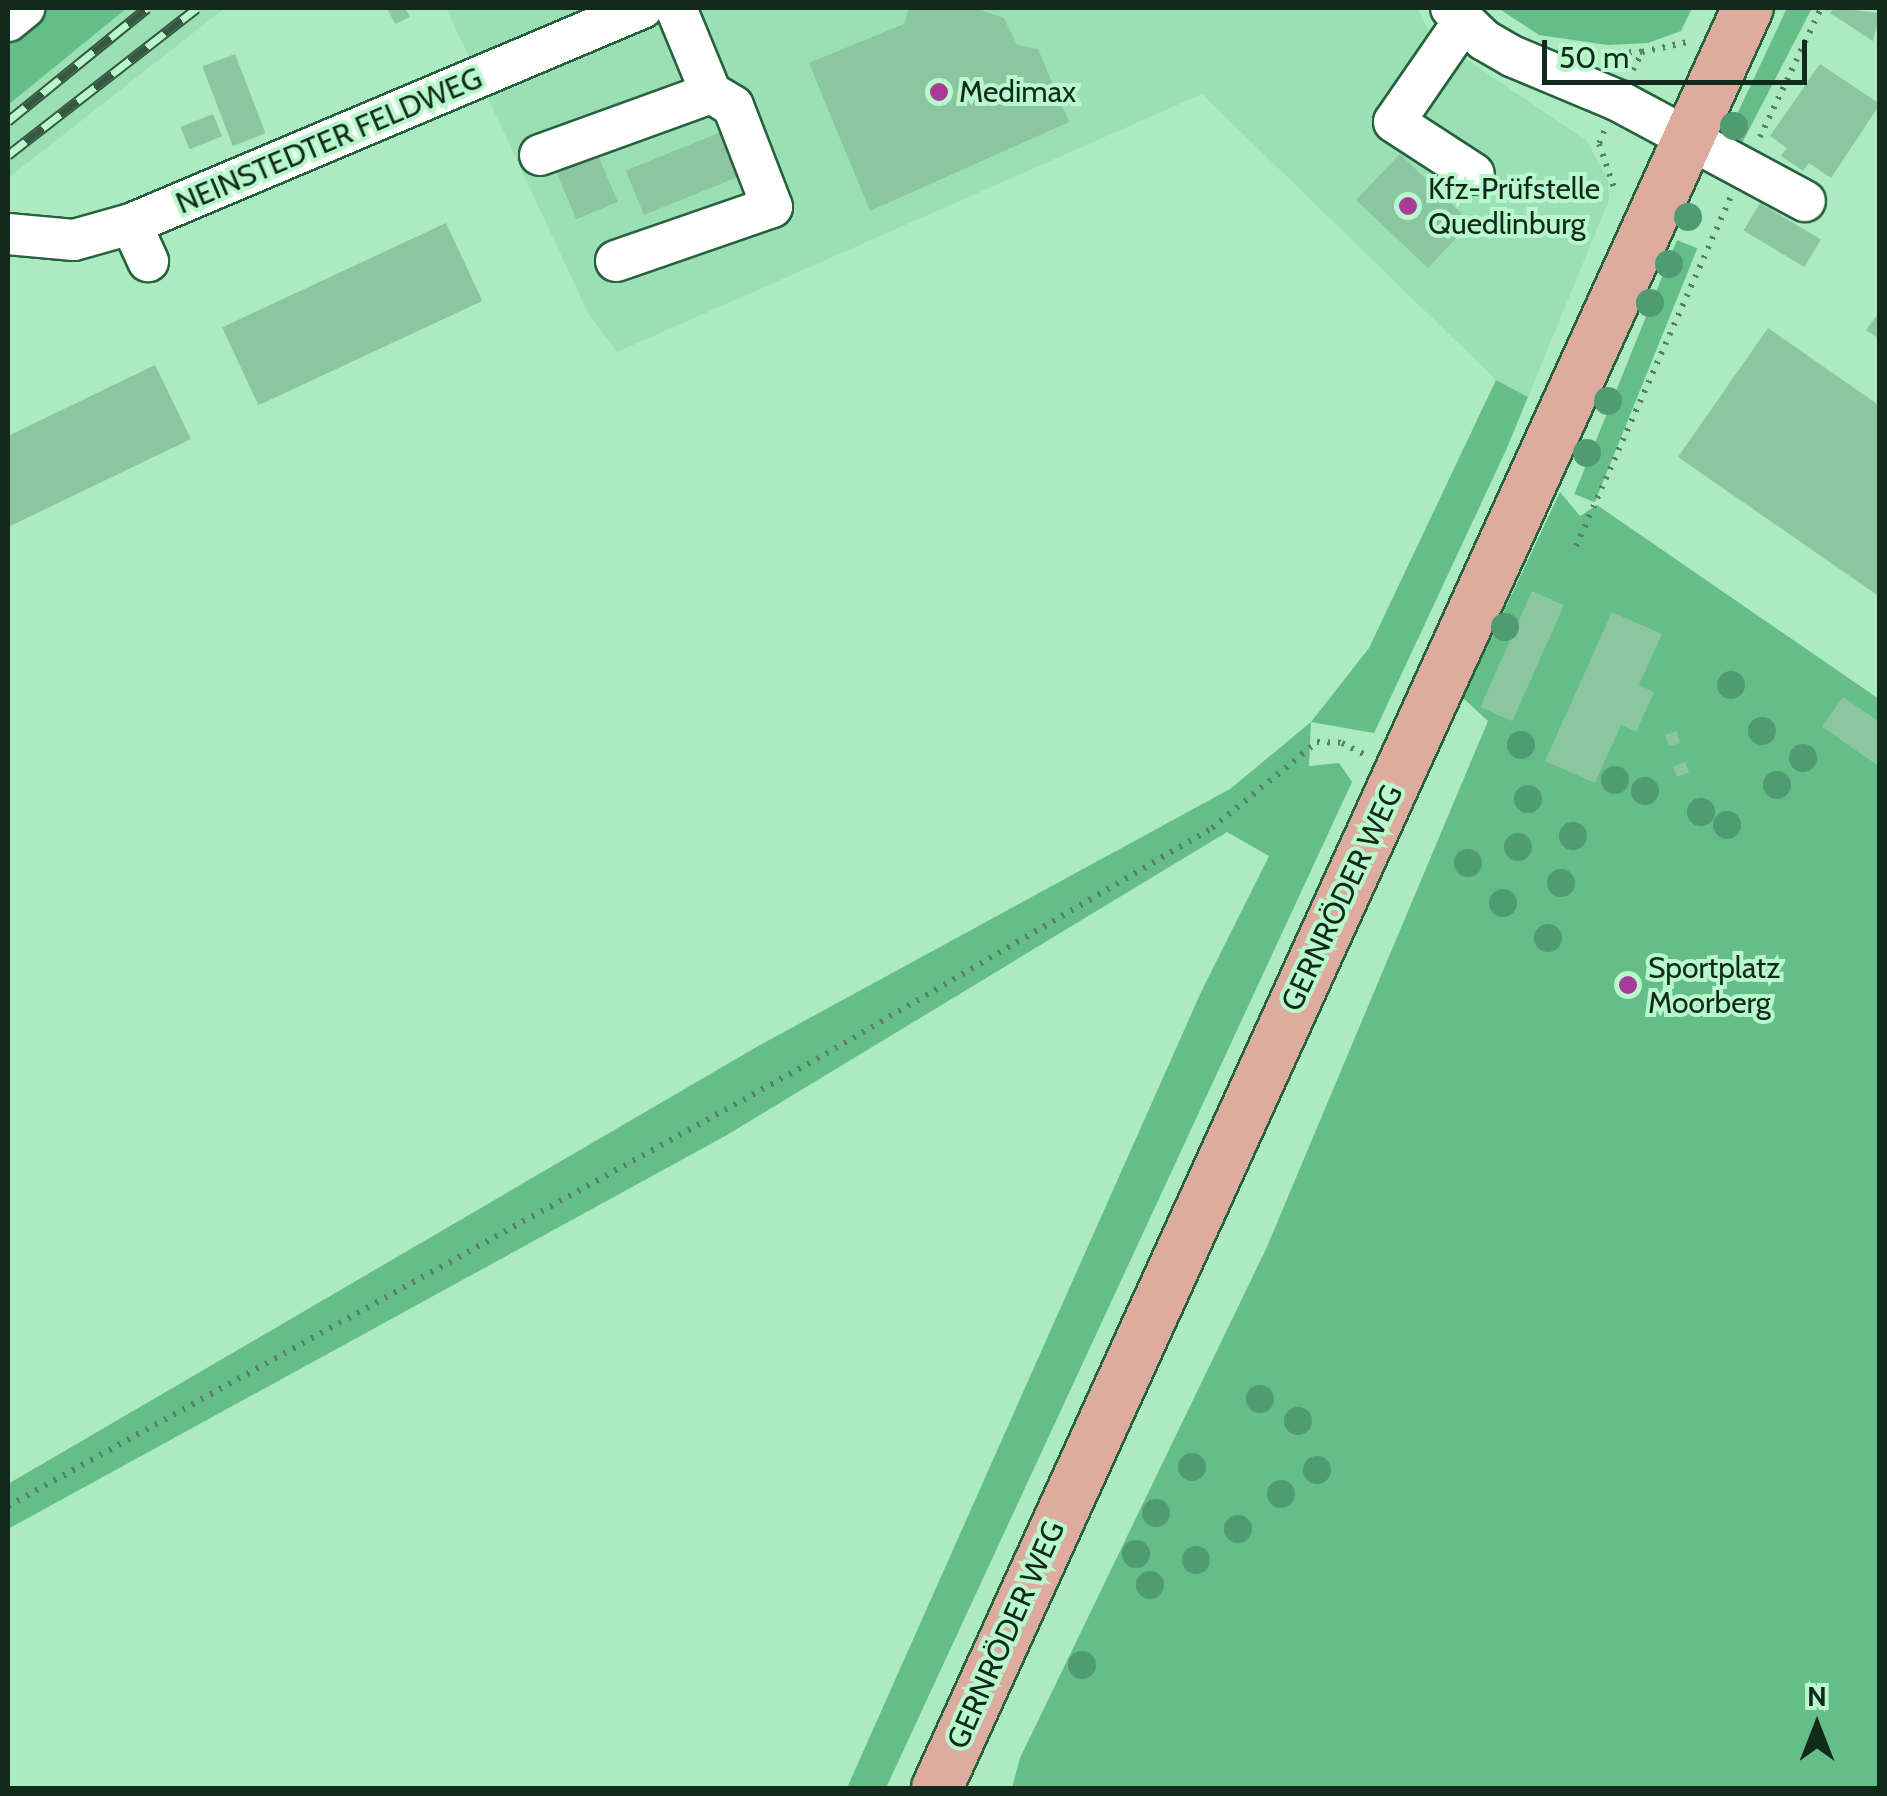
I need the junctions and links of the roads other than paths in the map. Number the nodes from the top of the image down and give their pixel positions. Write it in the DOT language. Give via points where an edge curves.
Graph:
graph roads {
  1 [pos="24,8"];
  2 [pos="642,8"];
  3 [pos="676,8"];
  4 [pos="1748,8"];
  5 [pos="1457,14"];
  6 [pos="8,21"];
  7 [pos="711,92"];
  8 [pos="1689,138"];
  9 [pos="540,155"];
  10 [pos="1474,174"];
  11 [pos="1805,202"];
  12 [pos="131,224"];
  13 [pos="8,234"];
  14 [pos="148,261"];
  15 [pos="616,261"];
  16 [pos="938,1788"];
  1 -- 6 [label="street"];
  2 -- 12 [label="street, NEINSTEDTER FELDWEG"];
  3 -- 7 [label="street"];
  4 -- 8 [label="main road, GERNRÖDER WEG"];
  5 -- 8 [label="street" via="1514,57"];
  5 -- 10 [label="street" via="1394,122"];
  7 -- 9 [label="street"];
  7 -- 15 [label="street" via="732,106 772,207"];
  8 -- 11 [label="street"];
  8 -- 16 [label="main road, GERNRÖDER WEG"];
  12 -- 13 [label="street, NEINSTEDTER FELDWEG" via="74,240"];
  12 -- 14 [label="street"];
}
